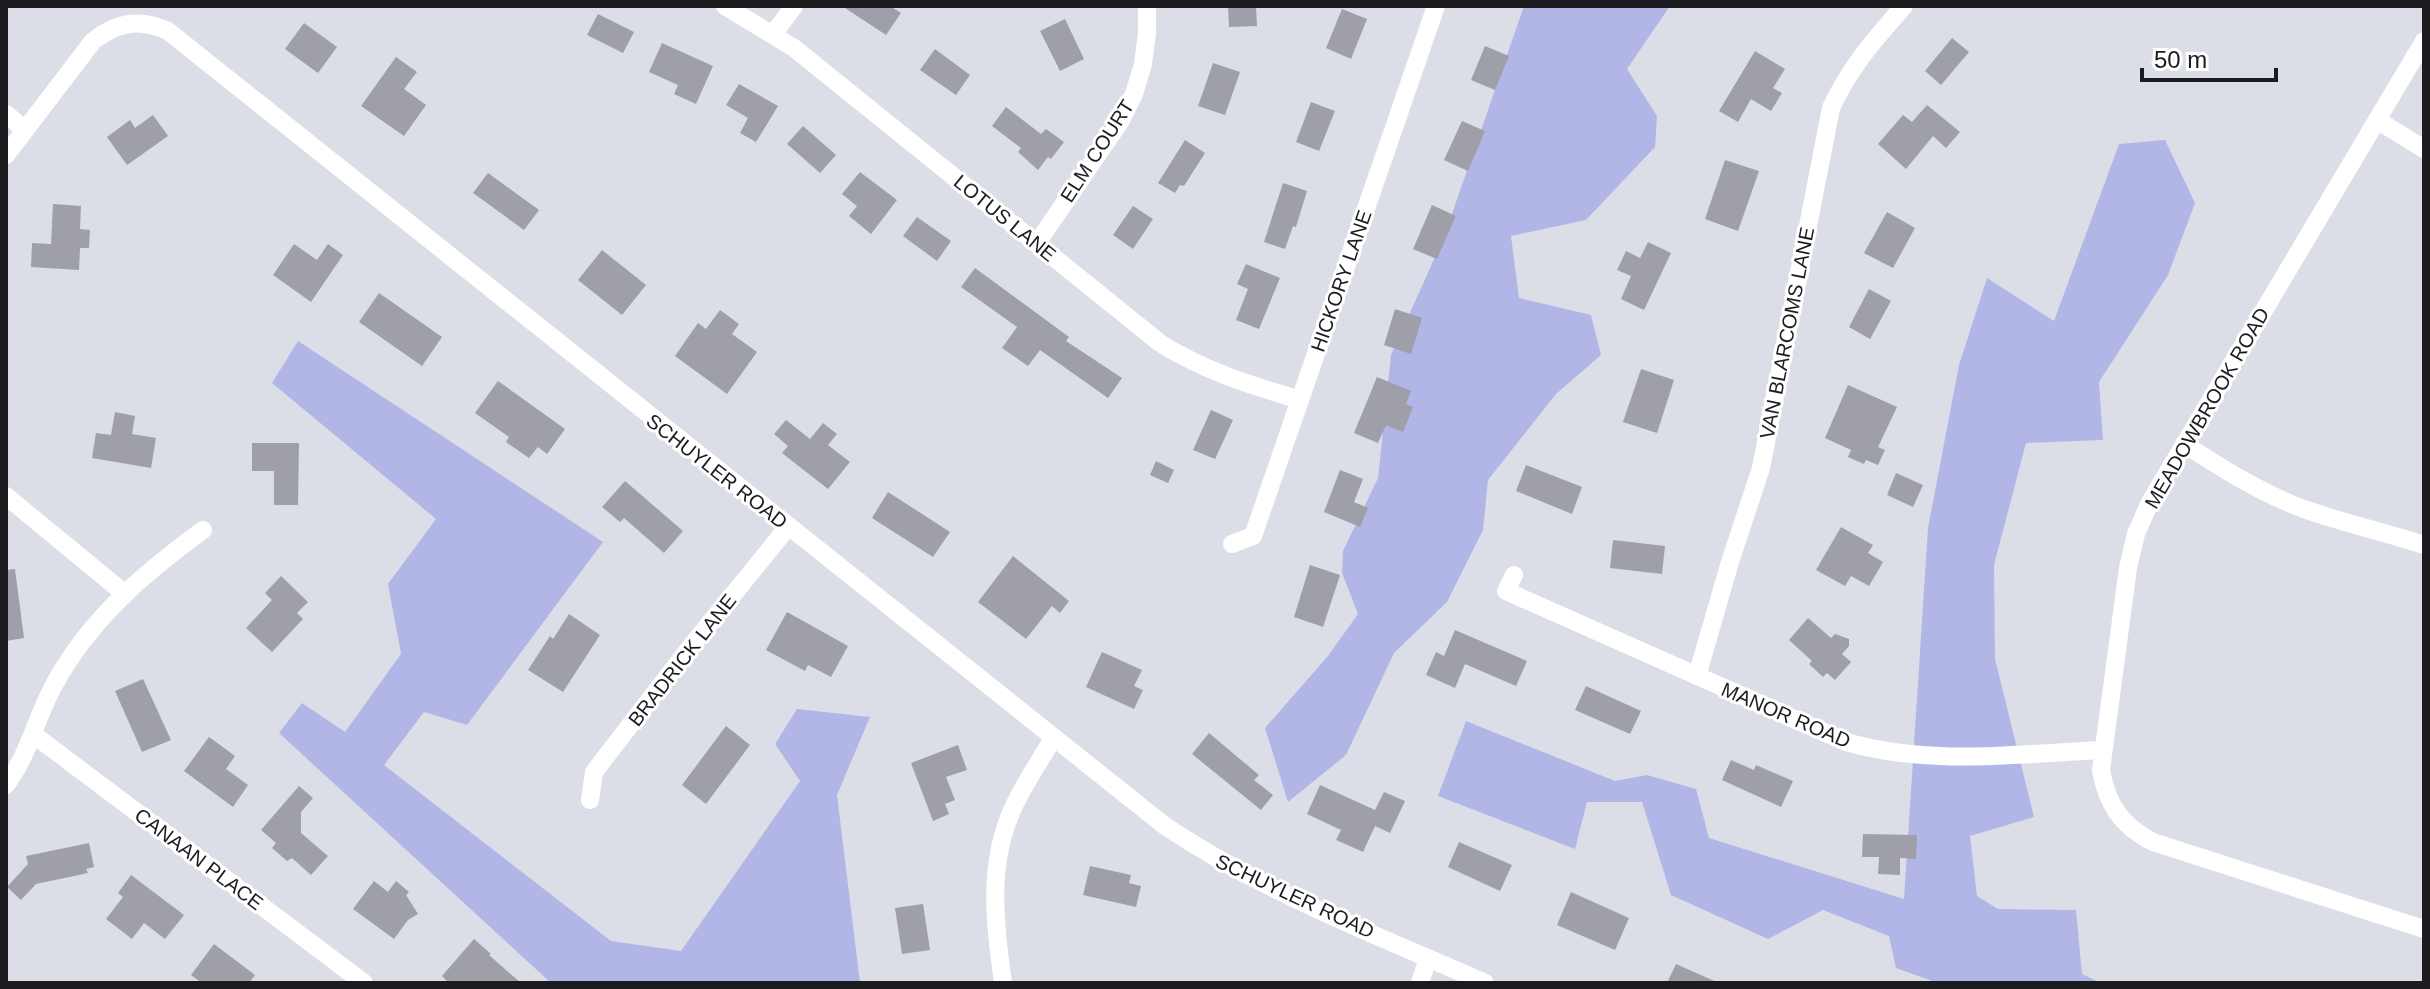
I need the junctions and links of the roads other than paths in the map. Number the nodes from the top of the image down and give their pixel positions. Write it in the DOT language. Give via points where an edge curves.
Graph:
graph roads {
  1 [pos="725,6"];
  2 [pos="794,6"];
  3 [pos="1147,6"];
  4 [pos="1436,6"];
  5 [pos="1904,6"];
  6 [pos="773,34"];
  7 [pos="2424,41"];
  8 [pos="6,114"];
  9 [pos="2377,120"];
  10 [pos="25,130"];
  11 [pos="2424,149"];
  12 [pos="6,155"];
  13 [pos="1037,243"];
  14 [pos="1300,400"];
  15 [pos="2184,444"];
  16 [pos="6,496"];
  17 [pos="788,527"];
  18 [pos="203,530"];
  19 [pos="1232,544"];
  20 [pos="2424,545"];
  21 [pos="1514,575"];
  22 [pos="124,593"];
  23 [pos="1697,676"];
  24 [pos="34,735"];
  25 [pos="1053,738"];
  26 [pos="2102,750"];
  27 [pos="6,785"];
  28 [pos="590,800"];
  29 [pos="2424,929"];
  30 [pos="1428,958"];
  31 [pos="364,983"];
  32 [pos="1003,983"];
  33 [pos="1420,983"];
  34 [pos="1485,983"];
  1 -- 6 [label="street, LOTUS LANE"];
  2 -- 6 [label="street"];
  3 -- 13 [label="street, ELM COURT" via="1143,64 1134,94"];
  4 -- 14 [label="street, HICKORY LANE"];
  5 -- 23 [label="street, VAN BLARCOMS LANE" via="1860,56 1831,108 1761,468"];
  6 -- 13 [label="street, LOTUS LANE"];
  7 -- 9 [label="street, MEADOWBROOK ROAD"];
  8 -- 10 [label="street"];
  9 -- 11 [label="street"];
  9 -- 15 [label="street, MEADOWBROOK ROAD"];
  10 -- 12 [label="street, SCHUYLER ROAD"];
  10 -- 17 [label="street, SCHUYLER ROAD" via="106,31 139,22 168,31"];
  13 -- 14 [label="street, LOTUS LANE" via="1187,360"];
  14 -- 19 [label="street, HICKORY LANE" via="1253,536"];
  15 -- 20 [label="street" via="2266,493 2306,510"];
  15 -- 26 [label="street, MEADOWBROOK ROAD" via="2136,534"];
  16 -- 22 [label="street"];
  17 -- 25 [label="street, SCHUYLER ROAD"];
  17 -- 28 [label="street, BRADRICK LANE" via="594,772"];
  18 -- 22 [label="street"];
  21 -- 23 [label="street, MANOR ROAD" via="1506,591"];
  22 -- 24 [label="street" via="56,682"];
  23 -- 26 [label="street, MANOR ROAD" via="1879,752 1943,757"];
  24 -- 27 [label="street"];
  24 -- 31 [label="street, CANAAN PLACE"];
  25 -- 30 [label="street, SCHUYLER ROAD" via="1209,856"];
  25 -- 32 [label="street" via="1014,807 996,864 994,917"];
  26 -- 29 [label="street, MEADOWBROOK ROAD" via="2104,790 2123,823 2138,834"];
  30 -- 33 [label="street"];
  30 -- 34 [label="street, SCHUYLER ROAD"];
}
